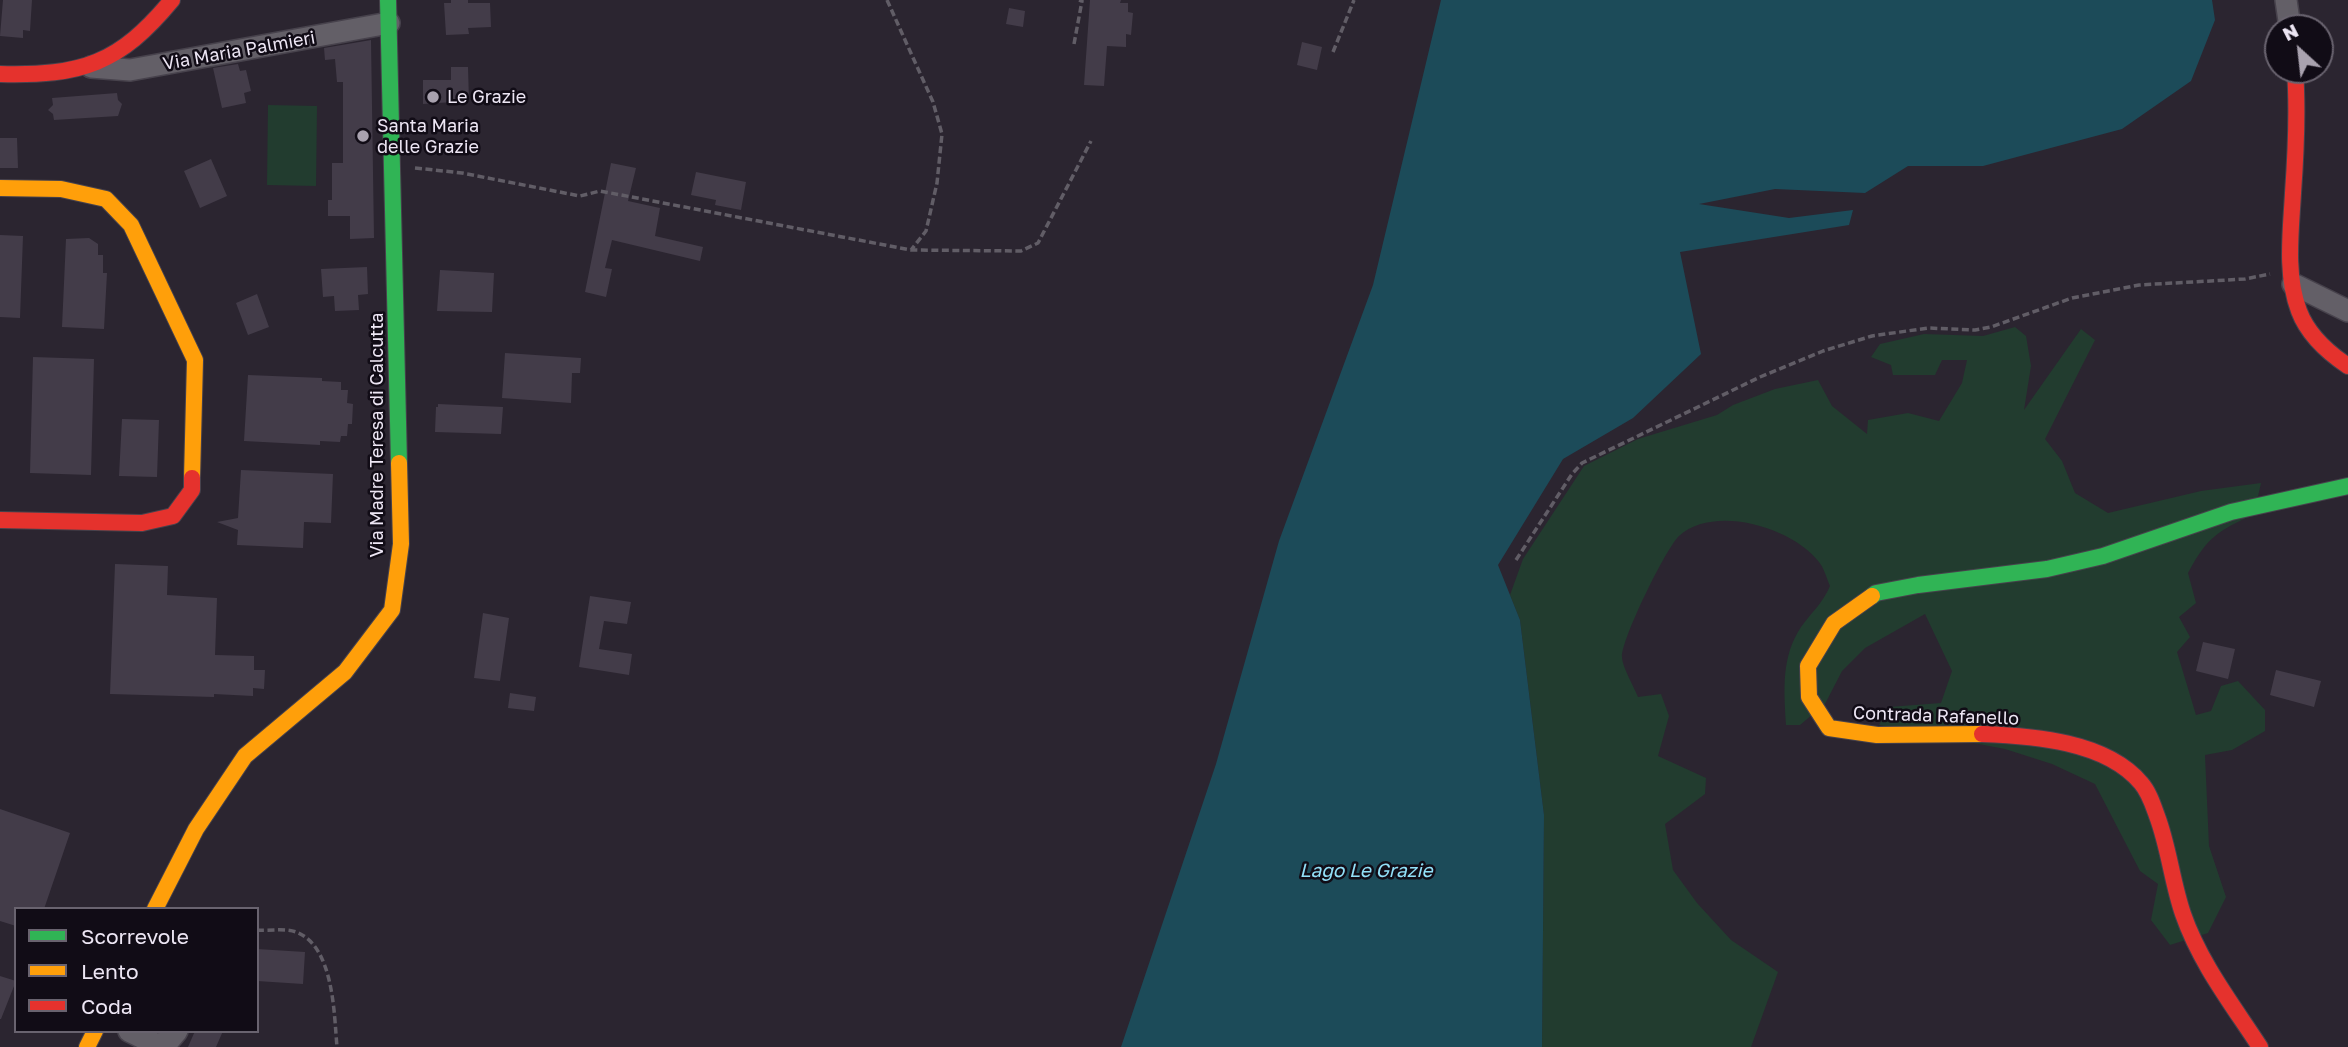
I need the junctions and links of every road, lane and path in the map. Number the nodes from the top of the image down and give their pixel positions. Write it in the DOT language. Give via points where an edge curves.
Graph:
graph roads {
  1 [pos="172,0"];
  2 [pos="388,0"];
  3 [pos="887,0"];
  4 [pos="1079,0"];
  5 [pos="1354,0"];
  6 [pos="389,23"];
  7 [pos="1074,44"];
  8 [pos="1334,52"];
  9 [pos="89,67"];
  10 [pos="0,74"];
  11 [pos="2295,84"];
  12 [pos="1091,141"];
  13 [pos="392,166"];
  14 [pos="0,188"];
  15 [pos="911,250"];
  16 [pos="2291,277"];
  17 [pos="2348,311"];
  18 [pos="2348,366"];
  19 [pos="2348,486"];
  20 [pos="0,520"];
  21 [pos="1516,560"];
  22 [pos="156,907"];
  23 [pos="259,930"];
  24 [pos="133,1033"];
  25 [pos="175,1033"];
  26 [pos="155,1045"];
  27 [pos="337,1047"];
  28 [pos="2260,1047"];
  1 -- 9 [label="street" via="115,54"];
  2 -- 6 [label="street, Via Madre Teresa di Calcutta"];
  3 -- 15 [label="path" via="933,102 942,134 926,231"];
  4 -- 7 [label="path"];
  5 -- 8 [label="path"];
  6 -- 9 [label="street, Via Maria Palmieri" via="130,70"];
  6 -- 13 [label="street, Via Madre Teresa di Calcutta"];
  9 -- 10 [label="street" via="34,75"];
  11 -- 16 [label="street"];
  12 -- 15 [label="path" via="1038,243 1021,251"];
  13 -- 15 [label="path" via="462,173 580,196 600,191"];
  13 -- 22 [label="street, Via Madre Teresa di Calcutta" via="401,544 392,610 345,672 245,755 196,829"];
  14 -- 20 [label="street" via="61,189 106,199 131,225 195,360 191,489 173,516 142,523"];
  16 -- 17 [label="street"];
  16 -- 18 [label="street" via="2299,311 2313,336"];
  16 -- 21 [label="path" via="2139,285 2072,298 1990,327 1928,328 1872,336 1823,351 1582,463"];
  19 -- 28 [label="street, Contrada Rafanello" via="2231,512 2103,556 2047,569 1876,593 1834,623 1808,666 1810,698 1829,729 1856,736 2022,737 2085,749 2120,764 2142,784 2155,812 2194,939"];
  23 -- 27 [label="path" via="296,932 315,946 329,974"];
  24 -- 26 [label="street"];
  25 -- 26 [label="street" via="167,1043"];
}
